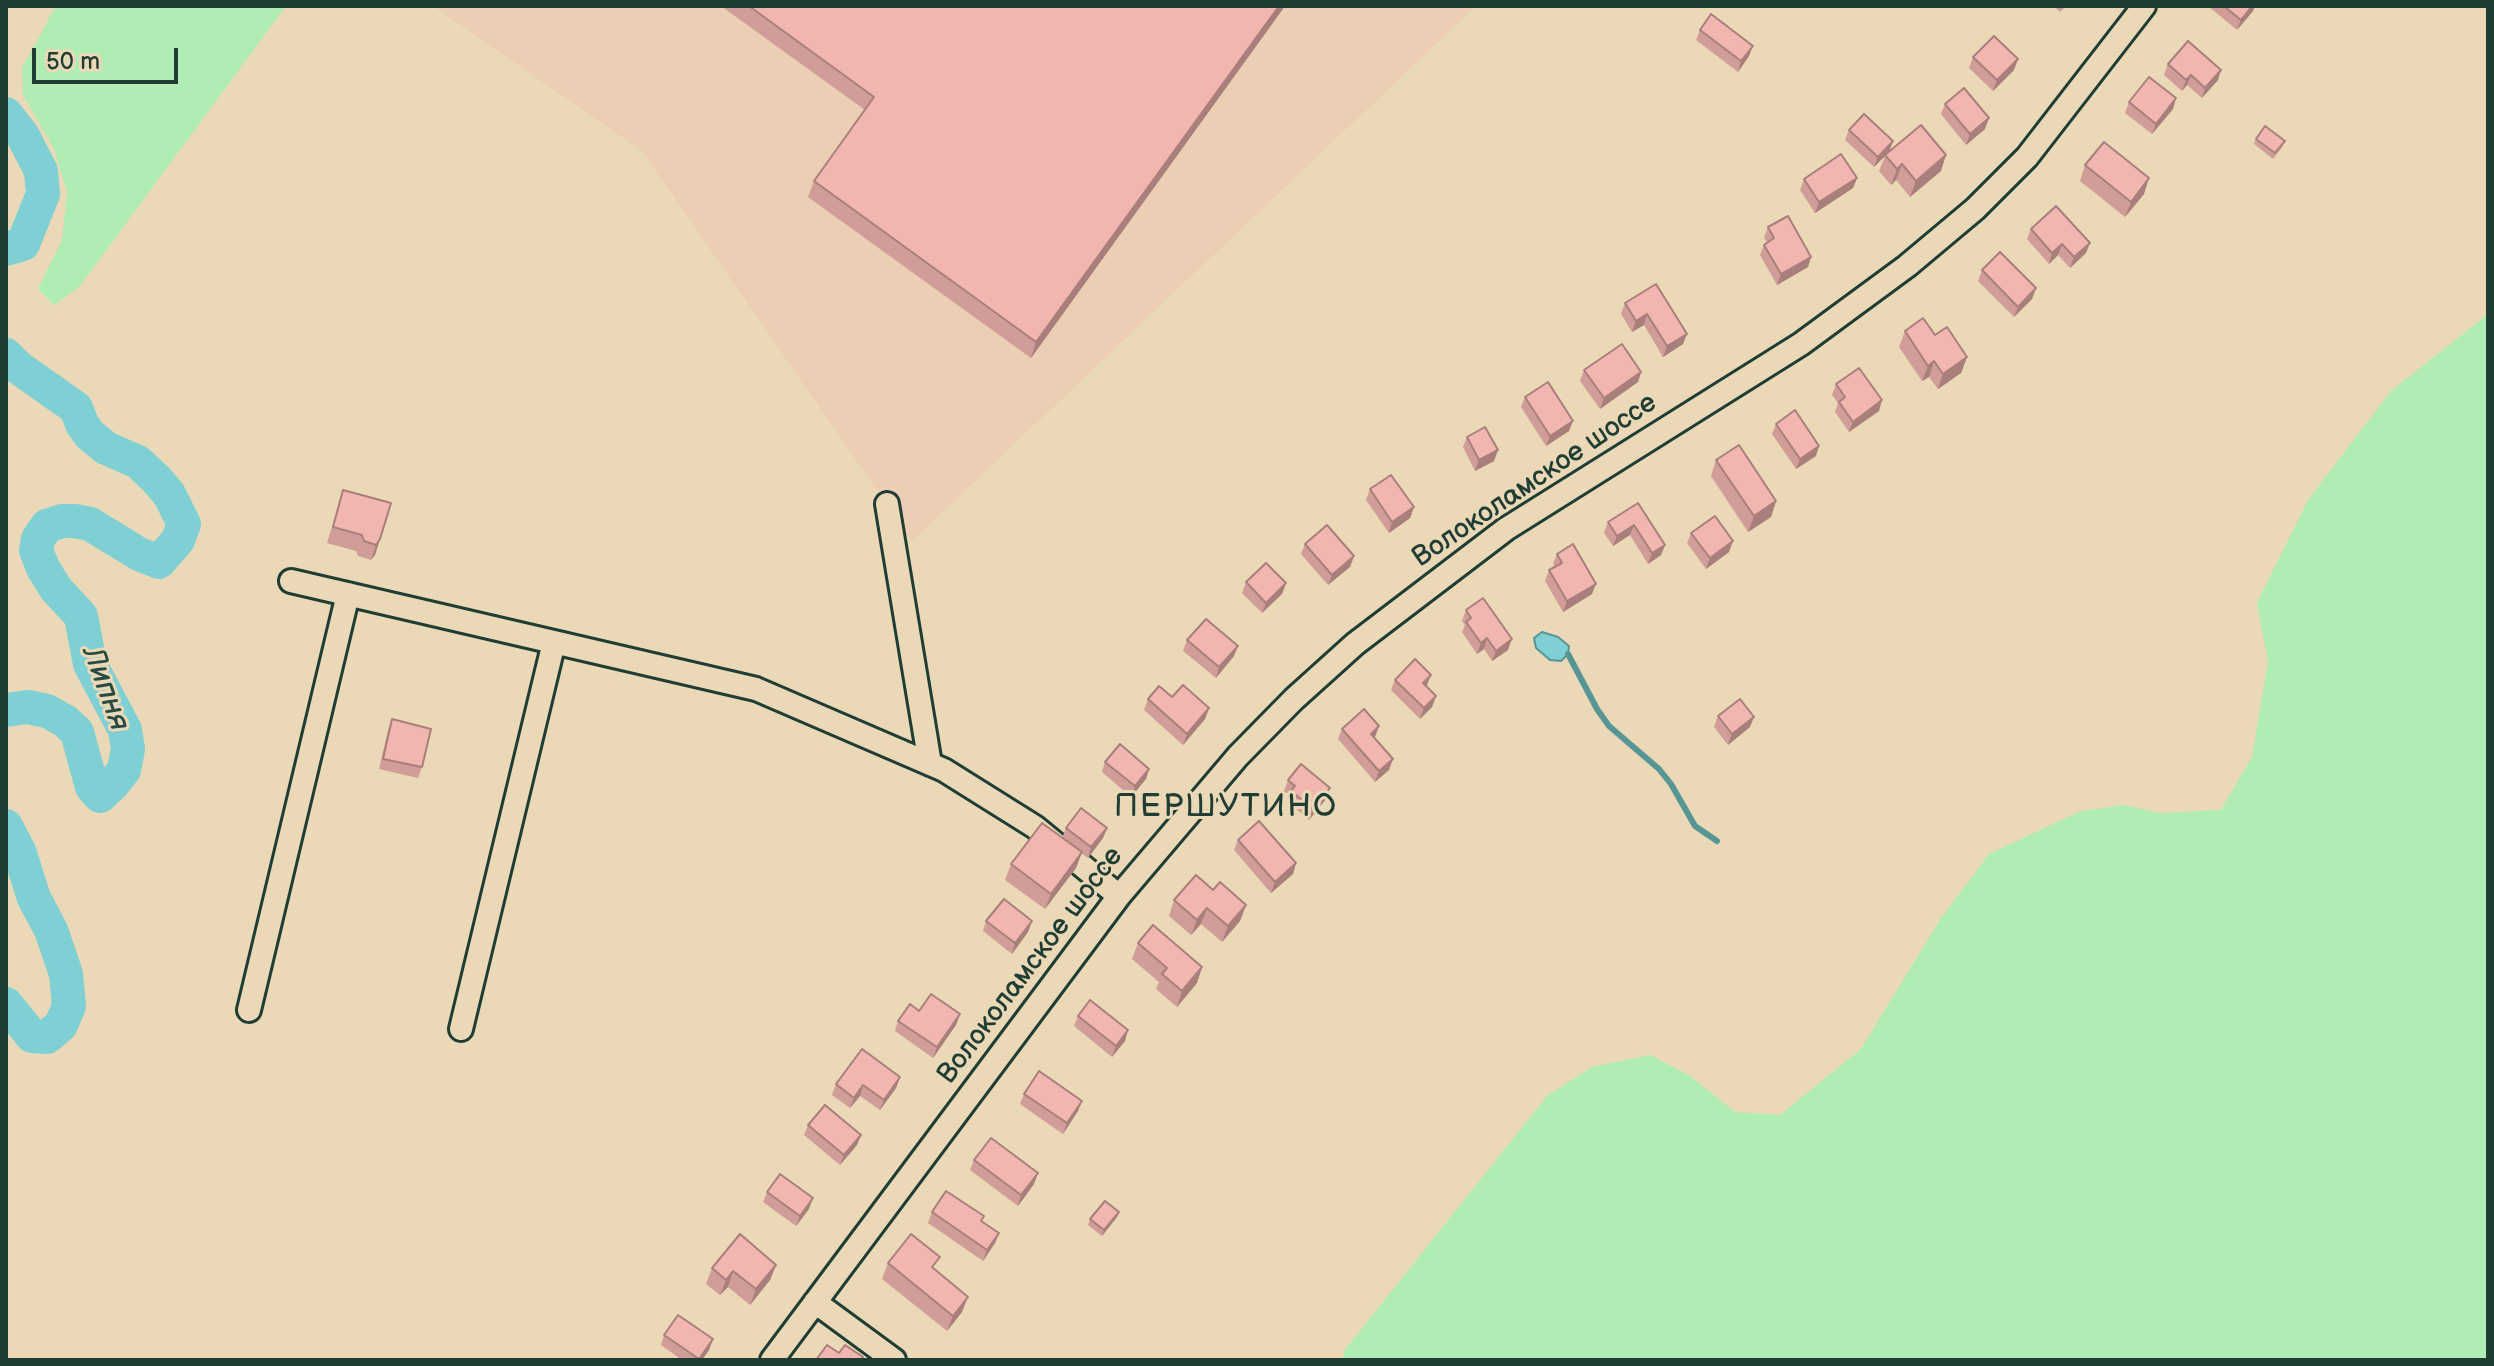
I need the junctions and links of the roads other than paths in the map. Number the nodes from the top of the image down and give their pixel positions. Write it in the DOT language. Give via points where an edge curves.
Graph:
graph roads {
  1 [pos="2144,6"];
  2 [pos="887,504"];
  3 [pos="291,581"];
  4 [pos="348,594"];
  5 [pos="554,642"];
  6 [pos="930,764"];
  7 [pos="1119,896"];
  8 [pos="249,1010"];
  9 [pos="461,1029"];
  10 [pos="815,1302"];
  11 [pos="772,1360"];
  12 [pos="894,1360"];
  1 -- 7 [label="street, Волоколамское шоссе" via="2027,157 1975,209 1801,344 1506,529 1355,644 1238,756"];
  2 -- 6 [label="street"];
  3 -- 4 [label="street"];
  4 -- 5 [label="street"];
  4 -- 8 [label="street"];
  5 -- 6 [label="street" via="756,689"];
  5 -- 9 [label="street"];
  6 -- 7 [label="street" via="1035,827"];
  7 -- 10 [label="street, Волоколамское шоссе"];
  10 -- 11 [label="street, Волоколамское шоссе"];
  10 -- 12 [label="street"];
}
